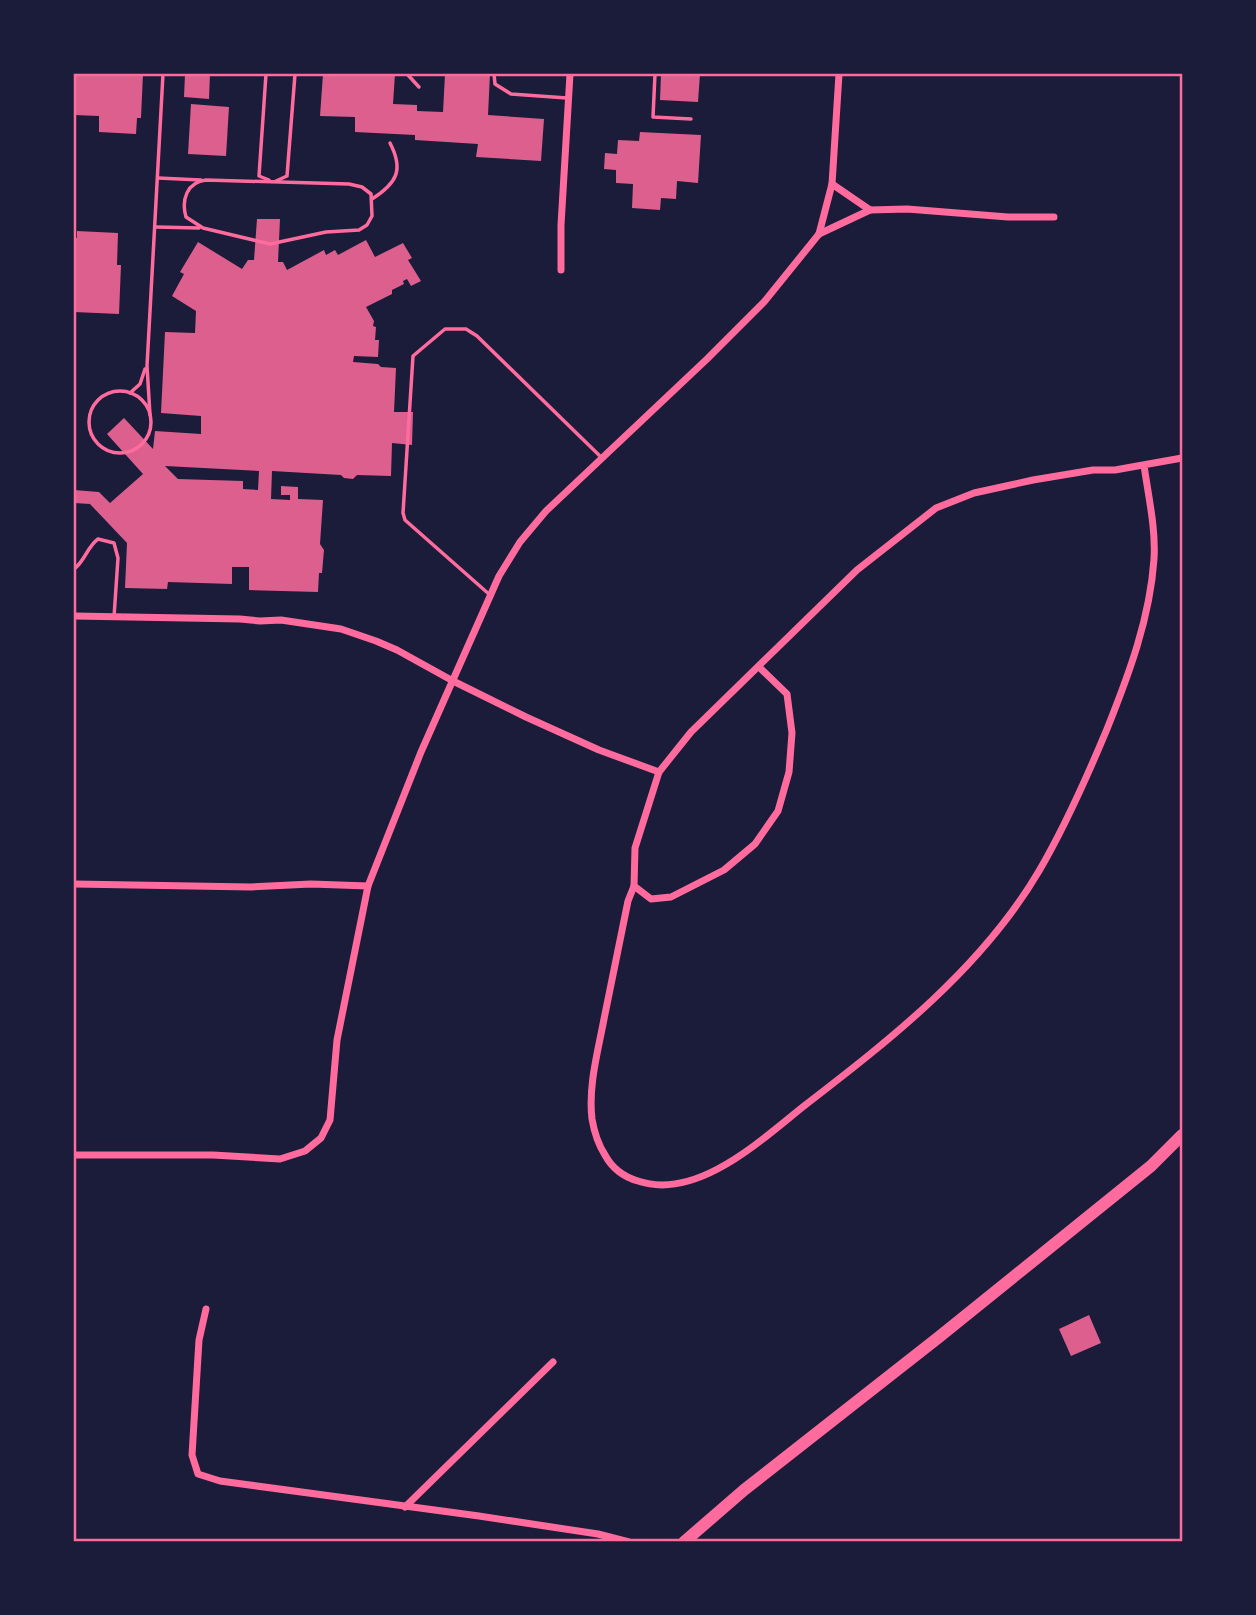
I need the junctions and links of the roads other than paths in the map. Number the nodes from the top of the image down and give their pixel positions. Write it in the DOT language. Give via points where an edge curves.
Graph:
graph roads {
  1 [pos="163,74"];
  2 [pos="266,74"];
  3 [pos="295,74"];
  4 [pos="407,74"];
  5 [pos="494,74"];
  6 [pos="570,74"];
  7 [pos="655,74"];
  8 [pos="839,74"];
  9 [pos="419,87"];
  10 [pos="569,98"];
  11 [pos="691,119"];
  12 [pos="390,143"];
  13 [pos="158,178"];
  14 [pos="206,180"];
  15 [pos="273,182"];
  16 [pos="832,184"];
  17 [pos="372,199"];
  18 [pos="870,210"];
  19 [pos="1054,217"];
  20 [pos="156,227"];
  21 [pos="203,228"];
  22 [pos="819,234"];
  23 [pos="561,270"];
  24 [pos="147,366"];
  25 [pos="130,393"];
  26 [pos="150,415"];
  27 [pos="602,458"];
  28 [pos="1182,458"];
  29 [pos="1144,465"];
  30 [pos="74,569"];
  31 [pos="490,595"];
  32 [pos="74,617"];
  33 [pos="114,617"];
  34 [pos="759,667"];
  35 [pos="453,681"];
  36 [pos="659,772"];
  37 [pos="74,884"];
  38 [pos="368,886"];
  39 [pos="634,886"];
  40 [pos="1182,1135"];
  41 [pos="74,1155"];
  42 [pos="206,1310"];
  43 [pos="553,1362"];
  44 [pos="405,1507"];
  45 [pos="629,1542"];
  46 [pos="684,1542"];
  1 -- 13 [label="lane"];
  2 -- 15 [label="lane" via="259,176"];
  3 -- 15 [label="lane" via="287,176"];
  4 -- 9 [label="lane"];
  5 -- 10 [label="lane" via="495,84 511,94"];
  6 -- 10 [label="street"];
  7 -- 11 [label="lane" via="653,117"];
  8 -- 16 [label="street"];
  10 -- 23 [label="street"];
  12 -- 17 [label="lane" via="398,159 397,169 393,181"];
  13 -- 14 [label="lane"];
  13 -- 20 [label="lane"];
  14 -- 15 [label="lane"];
  14 -- 21 [label="lane" via="192,185 183,209 191,223"];
  15 -- 17 [label="lane" via="349,184 362,187"];
  16 -- 18 [label="street"];
  16 -- 22 [label="street"];
  17 -- 21 [label="lane" via="367,225 350,233 326,232 270,244"];
  18 -- 19 [label="street"];
  18 -- 22 [label="street"];
  20 -- 21 [label="lane"];
  20 -- 24 [label="lane"];
  22 -- 27 [label="street" via="764,302"];
  24 -- 25 [label="lane" via="140,384"];
  24 -- 26 [label="lane"];
  25 -- 26 [label="lane"];
  25 -- 26 [label="lane" via="110,393 94,406 89,426 98,444 116,453 135,449 149,434"];
  27 -- 31 [label="street" via="545,511 520,542"];
  27 -- 31 [label="lane" via="466,329 445,329 413,356 405,520"];
  28 -- 29 [label="street"];
  29 -- 34 [label="street" via="1033,480 974,493 936,508 857,570"];
  29 -- 39 [label="street" via="1154,556 1141,635 1075,804 1023,896 963,969 906,1026 748,1150 713,1171 675,1185 655,1186 617,1171 605,1156 592,1118 596,1059"];
  30 -- 33 [label="lane" via="98,539 114,543 118,558"];
  31 -- 35 [label="street"];
  32 -- 33 [label="street"];
  33 -- 35 [label="street" via="281,620 341,629 397,650"];
  34 -- 36 [label="street" via="691,732"];
  34 -- 39 [label="street" via="787,694 792,733 789,772 778,811 755,844 724,870 671,897 651,899"];
  35 -- 36 [label="street" via="598,750"];
  35 -- 38 [label="street"];
  36 -- 39 [label="street" via="635,848"];
  37 -- 38 [label="street"];
  38 -- 41 [label="street" via="337,1040 330,1120 321,1138 305,1151 280,1159"];
  40 -- 46 [label="main road" via="1151,1166"];
  42 -- 44 [label="street" via="199,1340 192,1455 198,1474"];
  43 -- 44 [label="street"];
  44 -- 45 [label="street"];
}
